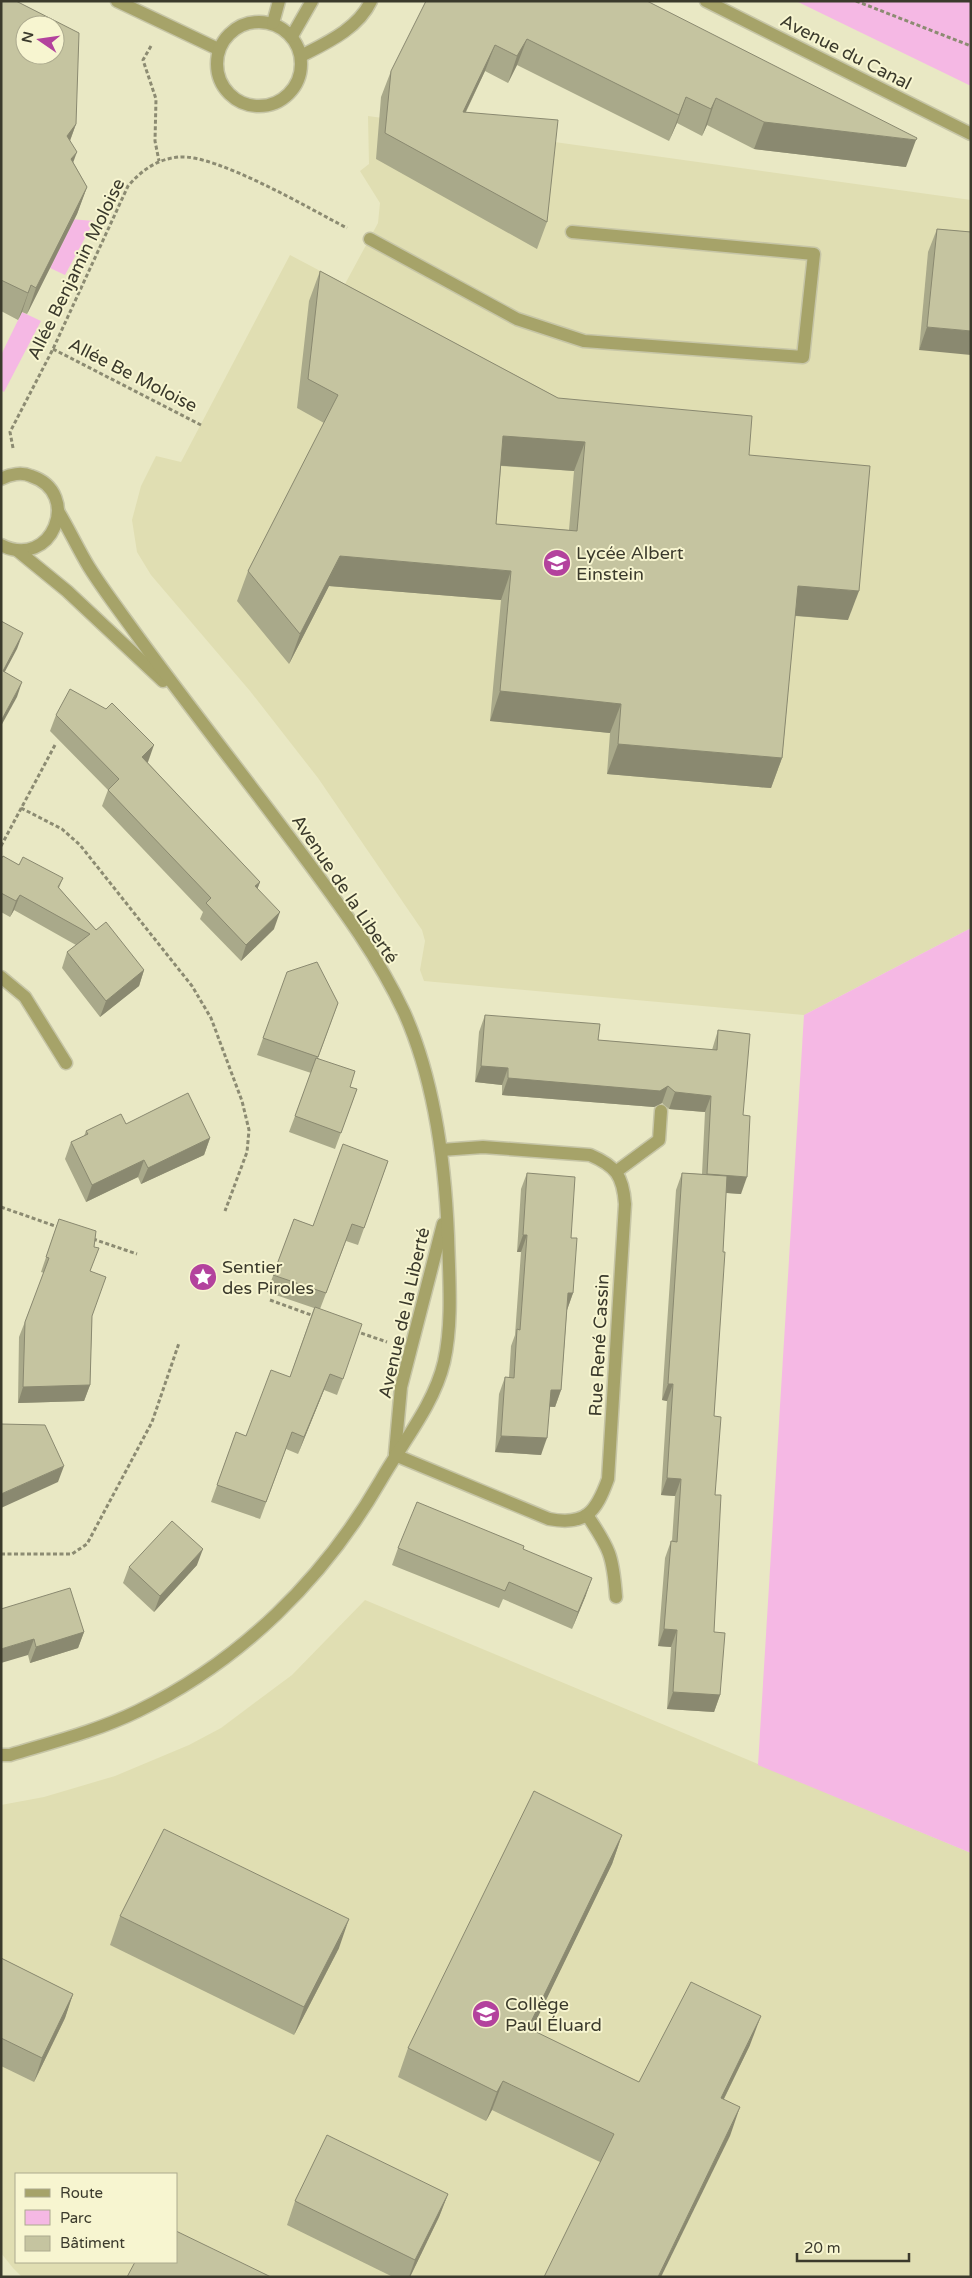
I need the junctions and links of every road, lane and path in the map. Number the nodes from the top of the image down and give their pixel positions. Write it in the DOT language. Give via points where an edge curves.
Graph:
graph roads {
  1 [pos="117,1"];
  2 [pos="279,1"];
  3 [pos="312,1"];
  4 [pos="371,1"];
  5 [pos="706,1"];
  6 [pos="856,1"];
  7 [pos="165,23"];
  8 [pos="273,23"];
  9 [pos="292,36"];
  10 [pos="971,46"];
  11 [pos="218,49"];
  12 [pos="301,56"];
  13 [pos="971,134"];
  14 [pos="159,161"];
  15 [pos="572,232"];
  16 [pos="370,239"];
  17 [pos="53,349"];
  18 [pos="201,425"];
  19 [pos="6,476"];
  20 [pos="58,511"];
  21 [pos="1,545"];
  22 [pos="18,551"];
  23 [pos="184,700"];
  24 [pos="55,745"];
  25 [pos="21,808"];
  26 [pos="1,846"];
  27 [pos="1,977"];
  28 [pos="66,1063"];
  29 [pos="661,1111"];
  30 [pos="441,1150"];
  31 [pos="617,1171"];
  32 [pos="1,1207"];
  33 [pos="447,1209"];
  34 [pos="225,1211"];
  35 [pos="64,1229"];
  36 [pos="92,1238"];
  37 [pos="137,1254"];
  38 [pos="270,1300"];
  39 [pos="317,1317"];
  40 [pos="354,1330"];
  41 [pos="179,1343"];
  42 [pos="411,1350"];
  43 [pos="395,1456"];
  44 [pos="587,1515"];
  45 [pos="1,1554"];
  46 [pos="616,1597"];
  47 [pos="1,1755"];
  1 -- 7 [label="street"];
  2 -- 8 [label="street"];
  3 -- 9 [label="street"];
  4 -- 12 [label="street" via="340,36"];
  5 -- 13 [label="street, Avenue du Canal"];
  6 -- 10 [label="path"];
  7 -- 11 [label="street"];
  7 -- 14 [label="path" via="143,60 156,99 155,141"];
  8 -- 9 [label="street"];
  8 -- 11 [label="street" via="251,22 231,31"];
  9 -- 12 [label="street"];
  11 -- 12 [label="street" via="216,72 226,92 244,104 266,106 286,97 299,78"];
  14 -- 16 [label="path, Allée Benjamin Moloise" via="180,157 213,163"];
  14 -- 17 [label="path, Allée Benjamin Moloise" via="141,171 128,186"];
  15 -- 16 [label="street" via="814,254 803,357 584,340 517,319"];
  17 -- 18 [label="path, Allée Be Moloise"];
  17 -- 19 [label="path, Allée Benjamin Moloise" via="10,432"];
  19 -- 20 [label="street, Avenue de la Liberté" via="28,474 40,479 56,498"];
  20 -- 22 [label="street" via="57,522 47,540 34,548"];
  20 -- 23 [label="street, Avenue de la Liberté" via="90,568"];
  21 -- 22 [label="street, Avenue de la Liberté"];
  22 -- 23 [label="street, Avenue de la Liberté" via="67,591"];
  23 -- 30 [label="street, Avenue de la Liberté" via="244,776 366,944 404,1012 423,1062"];
  24 -- 25 [label="path"];
  25 -- 26 [label="path"];
  25 -- 34 [label="path" via="62,829 80,845 192,986 211,1018 242,1101 249,1130 246,1152"];
  27 -- 28 [label="street" via="25,996"];
  29 -- 31 [label="street" via="659,1140"];
  30 -- 31 [label="street" via="483,1147 590,1155"];
  30 -- 33 [label="street, Avenue de la Liberté"];
  31 -- 44 [label="street, Rue René Cassin" via="624,1188 625,1204 608,1479 600,1502"];
  32 -- 35 [label="path"];
  33 -- 42 [label="street, Avenue de la Liberté"];
  33 -- 43 [label="street, Avenue de la Liberté" via="450,1309 444,1362 433,1396"];
  36 -- 37 [label="path"];
  38 -- 39 [label="path"];
  40 -- 42 [label="path"];
  41 -- 45 [label="path" via="152,1422 87,1544 72,1554"];
  42 -- 43 [label="street, Avenue de la Liberté" via="401,1387"];
  43 -- 44 [label="street" via="549,1519 567,1522"];
  43 -- 47 [label="street, Avenue de la Liberté" via="332,1555 254,1636 198,1678 137,1712 79,1734"];
  44 -- 46 [label="street" via="606,1543 614,1564"];
}
